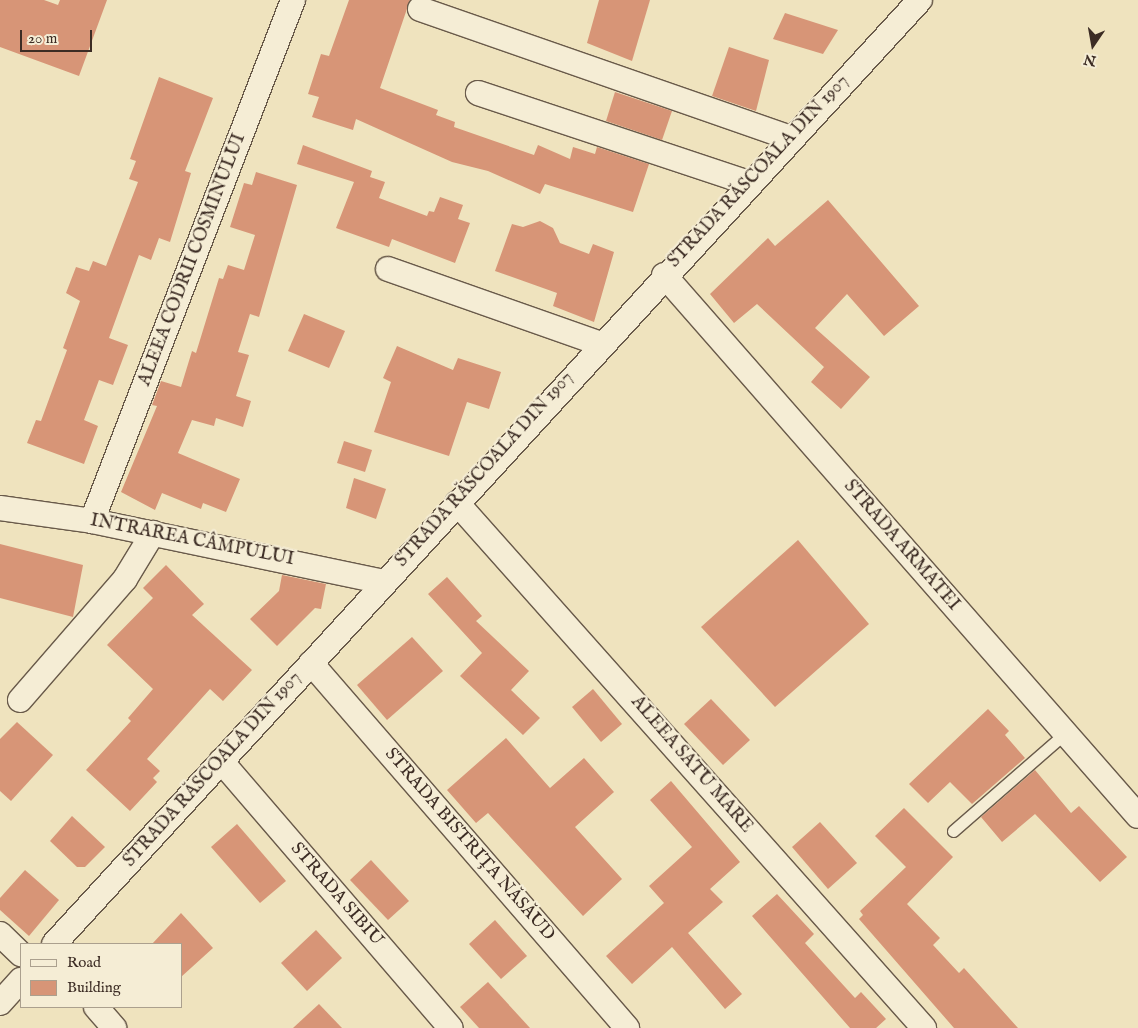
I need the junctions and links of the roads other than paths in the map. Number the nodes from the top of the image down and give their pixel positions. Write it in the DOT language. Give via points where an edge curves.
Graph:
graph roads {
  1 [pos="293,0"];
  2 [pos="920,0"];
  3 [pos="420,9"];
  4 [pos="478,93"];
  5 [pos="790,138"];
  6 [pos="748,183"];
  7 [pos="388,269"];
  8 [pos="664,275"];
  9 [pos="601,344"];
  10 [pos="456,503"];
  11 [pos="0,508"];
  12 [pos="92,521"];
  13 [pos="152,533"];
  14 [pos="383,582"];
  15 [pos="311,663"];
  16 [pos="20,700"];
  17 [pos="1064,734"];
  18 [pos="221,761"];
  19 [pos="1138,816"];
  20 [pos="953,831"];
  21 [pos="0,934"];
  22 [pos="55,943"];
  23 [pos="20,953"];
  24 [pos="20,981"];
  25 [pos="0,1003"];
  26 [pos="97,1008"];
  27 [pos="114,1028"];
  28 [pos="451,1028"];
  29 [pos="627,1028"];
  30 [pos="924,1028"];
  1 -- 12 [label="street, ALEEA CODRII COSMINULUI"];
  2 -- 5 [label="street, STRADA RĂSCOALA DIN 1907"];
  3 -- 5 [label="street"];
  4 -- 6 [label="street"];
  5 -- 6 [label="street, STRADA RĂSCOALA DIN 1907"];
  6 -- 8 [label="street, STRADA RĂSCOALA DIN 1907"];
  7 -- 9 [label="street"];
  8 -- 9 [label="street, STRADA RĂSCOALA DIN 1907"];
  8 -- 17 [label="street, STRADA ARMATEI"];
  9 -- 10 [label="street, STRADA RĂSCOALA DIN 1907"];
  10 -- 14 [label="street, STRADA RĂSCOALA DIN 1907"];
  10 -- 30 [label="street, ALEEA SATU MARE"];
  11 -- 12 [label="street, INTRAREA CÂMPULUI"];
  12 -- 13 [label="street, INTRAREA CÂMPULUI"];
  13 -- 14 [label="street, INTRAREA CÂMPULUI"];
  13 -- 16 [label="street" via="124,579"];
  14 -- 15 [label="street, STRADA RĂSCOALA DIN 1907"];
  15 -- 18 [label="street, STRADA RĂSCOALA DIN 1907"];
  15 -- 29 [label="street, STRADA BISTRIȚA NĂSĂUD"];
  17 -- 19 [label="street, STRADA ARMATEI"];
  17 -- 20 [label="lane"];
  18 -- 22 [label="street, STRADA RĂSCOALA DIN 1907"];
  18 -- 28 [label="street, STRADA SIBIU"];
  21 -- 23 [label="street"];
  24 -- 25 [label="street"];
  26 -- 27 [label="street"];
}
